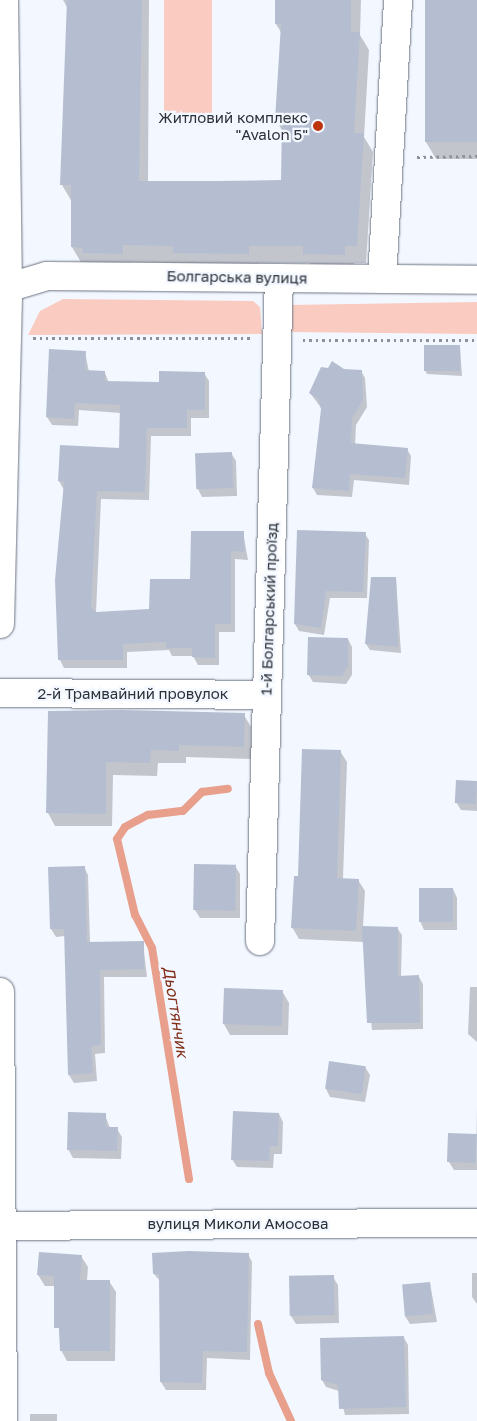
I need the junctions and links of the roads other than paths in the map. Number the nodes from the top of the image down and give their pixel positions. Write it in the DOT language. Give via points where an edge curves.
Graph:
graph roads {
  1 [pos="4,0"];
  2 [pos="398,0"];
  3 [pos="2,36"];
  4 [pos="279,278"];
  5 [pos="382,279"];
  6 [pos="477,280"];
  7 [pos="4,288"];
  8 [pos="0,624"];
  9 [pos="0,693"];
  10 [pos="266,695"];
  11 [pos="260,941"];
  12 [pos="0,992"];
  13 [pos="477,1223"];
  14 [pos="1,1226"];
  15 [pos="3,1421"];
  1 -- 3 [label="street"];
  2 -- 5 [label="street"];
  3 -- 7 [label="street"];
  4 -- 5 [label="street, Болгарська вулиця"];
  4 -- 7 [label="street, Болгарська вулиця" via="48,276"];
  4 -- 10 [label="street, 1-й Болгарський проїзд"];
  5 -- 6 [label="street, Болгарська вулиця"];
  7 -- 8 [label="street" via="8,338"];
  9 -- 10 [label="street, 2-й Трамвайний провулок"];
  10 -- 11 [label="street, 1-й Болгарський проїзд"];
  12 -- 14 [label="street"];
  13 -- 14 [label="street, вулиця Миколи Амосова"];
  14 -- 15 [label="street"];
}
